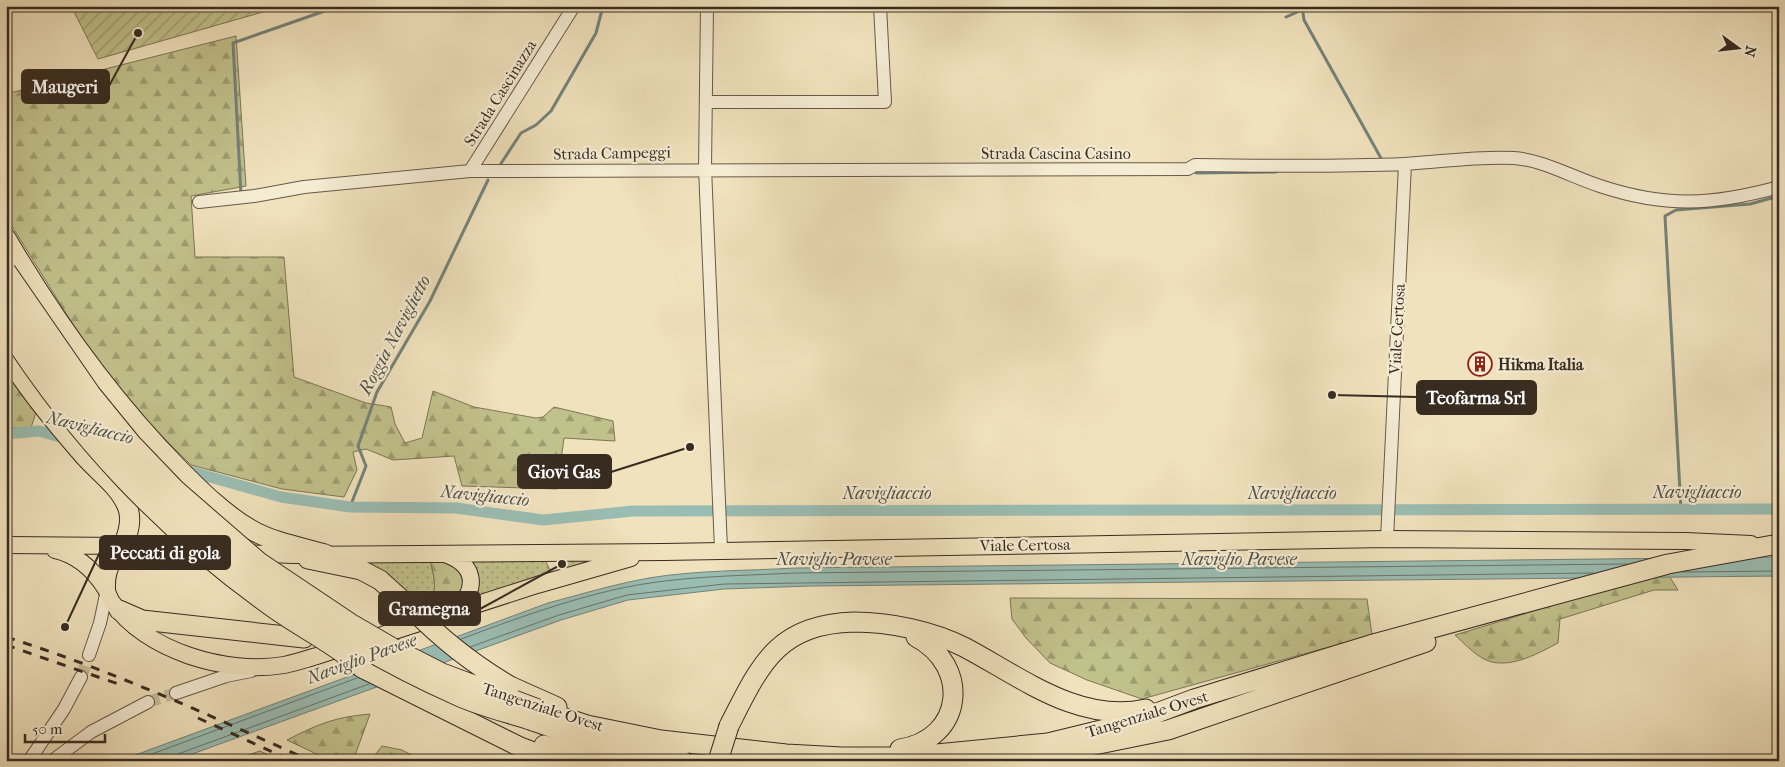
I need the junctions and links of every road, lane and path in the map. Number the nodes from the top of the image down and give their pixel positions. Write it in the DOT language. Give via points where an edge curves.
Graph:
graph roads {
  1 [pos="574,6"];
  2 [pos="708,6"];
  3 [pos="880,6"];
  4 [pos="706,102"];
  5 [pos="1405,164"];
  6 [pos="705,168"];
  7 [pos="470,171"];
  8 [pos="1779,187"];
  9 [pos="199,202"];
  10 [pos="6,238"];
  11 [pos="6,271"];
  12 [pos="6,299"];
  13 [pos="6,327"];
  14 [pos="6,354"];
  15 [pos="1387,534"];
  16 [pos="1776,545"];
  17 [pos="6,546"];
  18 [pos="38,546"];
  19 [pos="722,549"];
  20 [pos="127,550"];
  21 [pos="664,552"];
  22 [pos="442,553"];
  23 [pos="325,554"];
  24 [pos="294,556"];
  25 [pos="1583,587"];
  26 [pos="106,590"];
  27 [pos="119,610"];
  28 [pos="457,611"];
  29 [pos="884,625"];
  30 [pos="90,655"];
  31 [pos="283,665"];
  32 [pos="362,668"];
  33 [pos="81,677"];
  34 [pos="176,692"];
  35 [pos="1194,699"];
  36 [pos="148,702"];
  37 [pos="536,715"];
  38 [pos="472,722"];
  39 [pos="1168,730"];
  40 [pos="622,731"];
  41 [pos="786,754"];
  42 [pos="29,761"];
  43 [pos="52,761"];
  44 [pos="557,761"];
  45 [pos="595,761"];
  46 [pos="683,761"];
  47 [pos="718,761"];
  48 [pos="1015,761"];
  49 [pos="1087,761"];
  1 -- 7 [label="street, Strada Cascinazza"];
  2 -- 4 [label="street"];
  3 -- 4 [label="street" via="885,102"];
  4 -- 6 [label="street"];
  5 -- 6 [label="street, Strada Cascina Casino" via="1195,165 1188,169"];
  5 -- 8 [label="street, Strada Cascina Casino" via="1517,158 1654,201 1685,203 1737,198"];
  5 -- 15 [label="street, Viale Certosa"];
  6 -- 7 [label="street, Strada Campeggi"];
  6 -- 19 [label="street"];
  7 -- 9 [label="street, Strada Campeggi" via="304,187"];
  10 -- 23 [label="highway" via="76,348 149,439 214,501 250,529"];
  11 -- 37 [label="highway, Tangenziale Ovest, bridge" via="90,394 131,443 176,490 259,562 350,623 394,648"];
  12 -- 37 [label="highway, Tangenziale Ovest, bridge" via="74,398 114,445 169,504 241,565 336,632 403,670 460,697"];
  13 -- 32 [label="highway, bridge" via="77,426 114,470 180,536 266,604"];
  14 -- 20 [label="highway" via="80,452 122,496 130,518"];
  15 -- 16 [label="main road, Viale Certosa"];
  15 -- 19 [label="main road, Viale Certosa"];
  16 -- 25 [label="highway, Tangenziale Ovest" via="1668,564"];
  17 -- 18 [label="main road"];
  18 -- 20 [label="main road"];
  18 -- 26 [label="main road" via="76,558"];
  19 -- 21 [label="main road, Viale Certosa"];
  20 -- 24 [label="main road"];
  20 -- 26 [label="main road" via="110,566"];
  21 -- 22 [label="main road"];
  21 -- 28 [label="main road" via="592,569"];
  22 -- 23 [label="main road"];
  22 -- 28 [label="main road" via="462,562 471,578 470,593"];
  23 -- 24 [label="main road"];
  24 -- 40 [label="highway, bridge" via="361,570 380,580 436,634 472,663 510,686"];
  25 -- 35 [label="highway, Tangenziale Ovest" via="1370,645"];
  25 -- 39 [label="highway, Tangenziale Ovest"];
  26 -- 27 [label="main road"];
  26 -- 30 [label="street"];
  27 -- 31 [label="main road" via="142,634 179,652 213,662 246,666"];
  27 -- 32 [label="highway, bridge" via="142,620 304,638"];
  28 -- 31 [label="main road"];
  29 -- 35 [label="highway" via="963,647 1050,695 1085,707 1131,712"];
  29 -- 41 [label="highway" via="926,642 947,666 954,690 943,724 928,740 903,749"];
  29 -- 47 [label="highway, bridge" via="831,623 798,633 786,641 764,663 729,726"];
  31 -- 34 [label="street" via="226,676"];
  32 -- 38 [label="highway"];
  33 -- 42 [label="street"];
  35 -- 41 [label="highway, Tangenziale Ovest" via="1130,723 1048,743 906,757"];
  36 -- 43 [label="street" via="91,732"];
  37 -- 40 [label="highway, Tangenziale Ovest"];
  37 -- 46 [label="highway, Tangenziale Ovest" via="612,748"];
  38 -- 44 [label="highway" via="518,746"];
  38 -- 45 [label="highway"];
  39 -- 48 [label="highway, Tangenziale Ovest"];
  39 -- 49 [label="highway"];
  40 -- 41 [label="highway, Tangenziale Ovest" via="661,740"];
}
